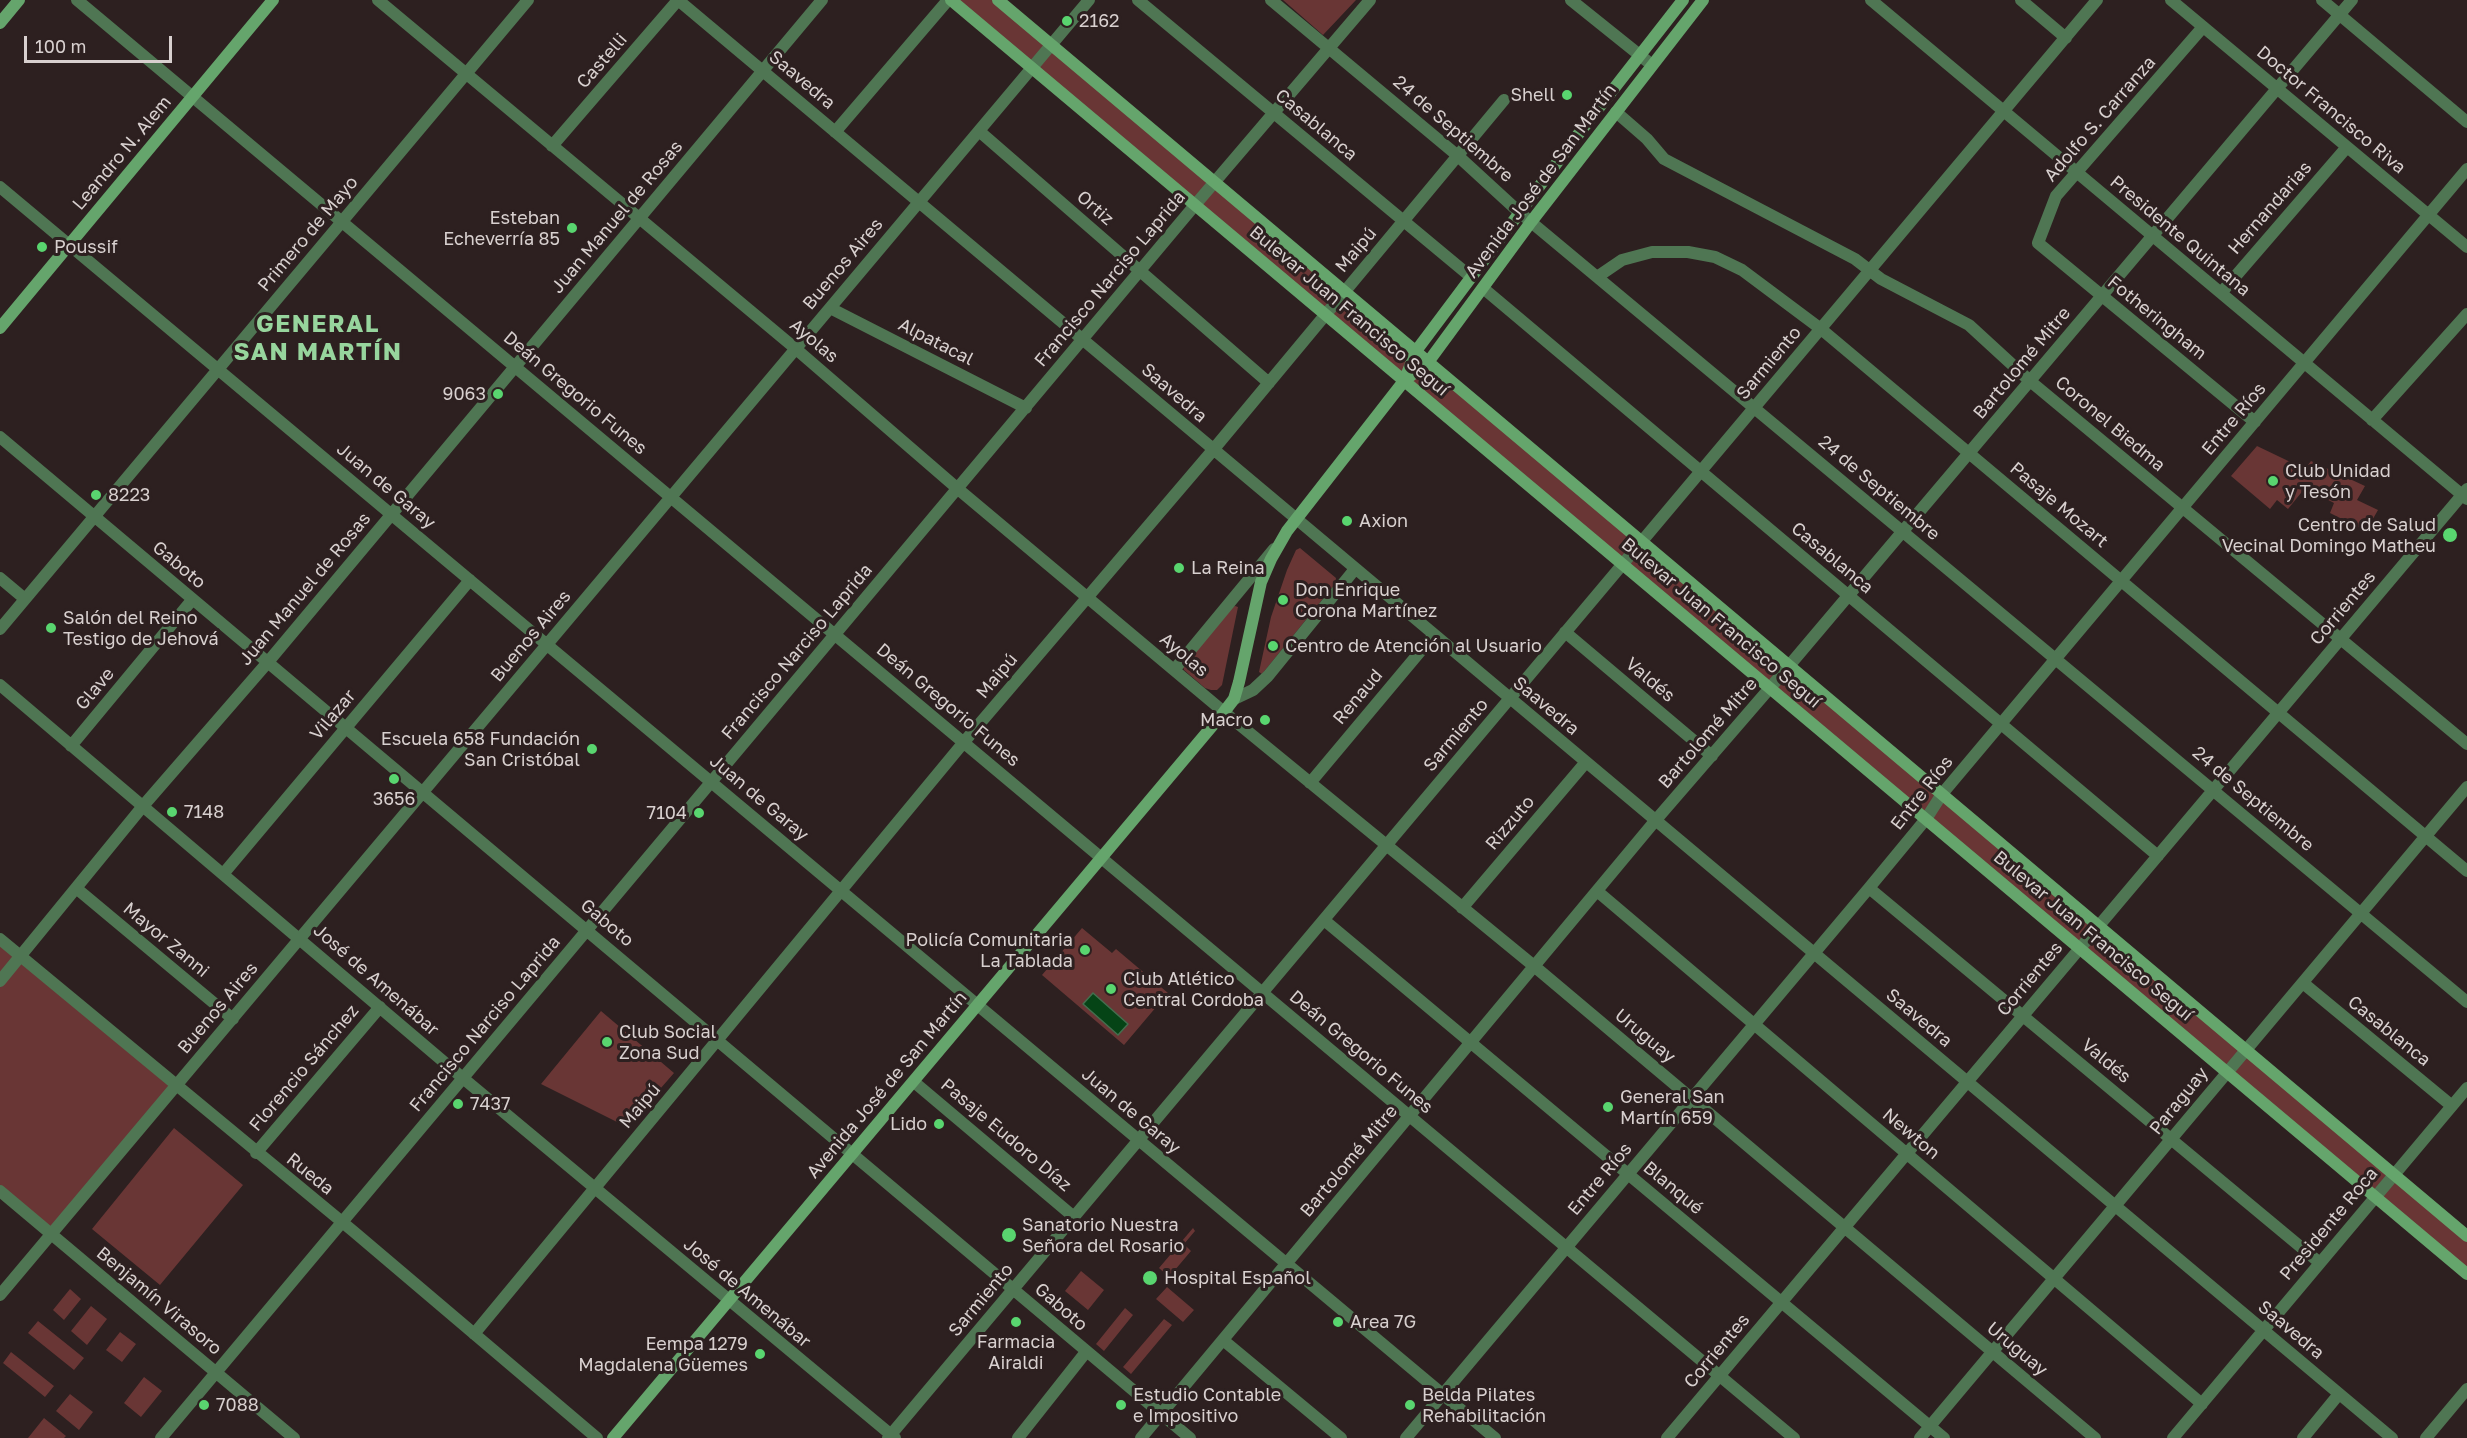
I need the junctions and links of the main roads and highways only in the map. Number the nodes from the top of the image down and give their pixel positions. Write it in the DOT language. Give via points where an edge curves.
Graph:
graph roads {
  1 [pos="19,0"];
  2 [pos="273,0"];
  3 [pos="949,0"];
  4 [pos="998,0"];
  5 [pos="1683,0"];
  6 [pos="1703,0"];
  7 [pos="0,23"];
  8 [pos="0,328"];
  9 [pos="1416,351"];
  10 [pos="1429,362"];
  11 [pos="1404,381"];
  12 [pos="2467,1236"];
  13 [pos="2467,1274"];
  14 [pos="613,1438"];
  1 -- 7 [label="main road"];
  2 -- 8 [label="main road, Leandro N. Alem"];
  3 -- 11 [label="main road, Bulevar Juan Francisco Seguí"];
  4 -- 9 [label="main road, Bulevar Juan Francisco Seguí"];
  5 -- 9 [label="main road, Avenida José de San Martín"];
  6 -- 10 [label="main road, Avenida José de San Martín" via="1531,222"];
  9 -- 10 [label="main road, Bulevar Juan Francisco Seguí"];
  9 -- 11 [label="main road, Avenida José de San Martín"];
  10 -- 11 [label="main road, Avenida José de San Martín"];
  10 -- 12 [label="main road, Bulevar Juan Francisco Seguí"];
  11 -- 13 [label="main road, Bulevar Juan Francisco Seguí"];
  11 -- 14 [label="main road, Avenida José de San Martín" via="1281,541 1261,582 1234,699"];
}
